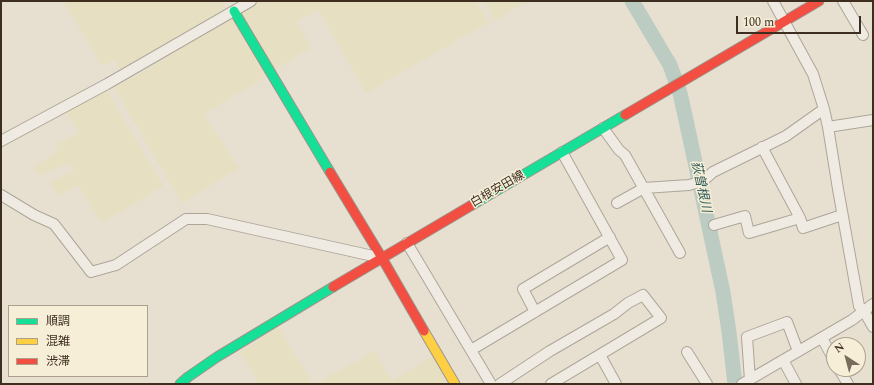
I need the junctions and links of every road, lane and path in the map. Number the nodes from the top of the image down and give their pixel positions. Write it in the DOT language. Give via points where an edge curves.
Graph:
graph roads {
  1 [pos="251,1"];
  2 [pos="773,1"];
  3 [pos="819,1"];
  4 [pos="843,1"];
  5 [pos="234,11"];
  6 [pos="785,22"];
  7 [pos="863,35"];
  8 [pos="824,109"];
  9 [pos="873,120"];
  10 [pos="828,127"];
  11 [pos="603,128"];
  12 [pos="1,141"];
  13 [pos="762,147"];
  14 [pos="562,152"];
  15 [pos="644,188"];
  16 [pos="1,195"];
  17 [pos="617,203"];
  18 [pos="842,215"];
  19 [pos="800,218"];
  20 [pos="714,225"];
  21 [pos="610,237"];
  22 [pos="407,243"];
  23 [pos="680,253"];
  24 [pos="382,258"];
  25 [pos="873,304"];
  26 [pos="864,311"];
  27 [pos="535,312"];
  28 [pos="873,327"];
  29 [pos="822,338"];
  30 [pos="826,345"];
  31 [pos="471,350"];
  32 [pos="798,351"];
  33 [pos="687,352"];
  34 [pos="600,355"];
  35 [pos="783,360"];
  36 [pos="749,382"];
  37 [pos="180,384"];
  38 [pos="455,384"];
  39 [pos="491,384"];
  40 [pos="500,384"];
  41 [pos="551,384"];
  42 [pos="616,384"];
  43 [pos="707,384"];
  44 [pos="796,384"];
  1 -- 5 [label="street"];
  2 -- 6 [label="street"];
  3 -- 6 [label="main road, 白根安田線"];
  4 -- 7 [label="street"];
  5 -- 12 [label="street" via="108,84"];
  5 -- 24 [label="main road"];
  6 -- 8 [label="street" via="813,74"];
  6 -- 11 [label="main road, 白根安田線"];
  8 -- 10 [label="street"];
  8 -- 13 [label="street" via="786,136"];
  9 -- 10 [label="street"];
  10 -- 18 [label="street"];
  11 -- 14 [label="main road, 白根安田線"];
  11 -- 15 [label="street" via="625,156"];
  13 -- 15 [label="street" via="713,172 703,181"];
  13 -- 19 [label="street"];
  14 -- 21 [label="street"];
  14 -- 22 [label="main road, 白根安田線"];
  15 -- 17 [label="street"];
  15 -- 23 [label="street"];
  16 -- 24 [label="street" via="54,224 91,272 116,265 186,219 207,219"];
  18 -- 19 [label="street" via="803,228"];
  18 -- 26 [label="street" via="858,306"];
  19 -- 20 [label="street" via="749,233 745,216"];
  21 -- 27 [label="street" via="523,290"];
  21 -- 27 [label="street" via="622,260"];
  22 -- 24 [label="main road, 白根安田線"];
  22 -- 31 [label="street"];
  24 -- 37 [label="main road, 白根安田線" via="217,357"];
  24 -- 38 [label="main road"];
  25 -- 26 [label="street"];
  26 -- 28 [label="street"];
  26 -- 29 [label="street"];
  27 -- 31 [label="street"];
  29 -- 30 [label="street"];
  29 -- 32 [label="street"];
  31 -- 39 [label="street"];
  32 -- 35 [label="street"];
  32 -- 36 [label="street" via="787,322 747,337"];
  33 -- 43 [label="street"];
  34 -- 40 [label="street" via="661,318 643,295"];
  34 -- 41 [label="street"];
  34 -- 42 [label="street"];
  35 -- 36 [label="street"];
  35 -- 44 [label="street"];
}
